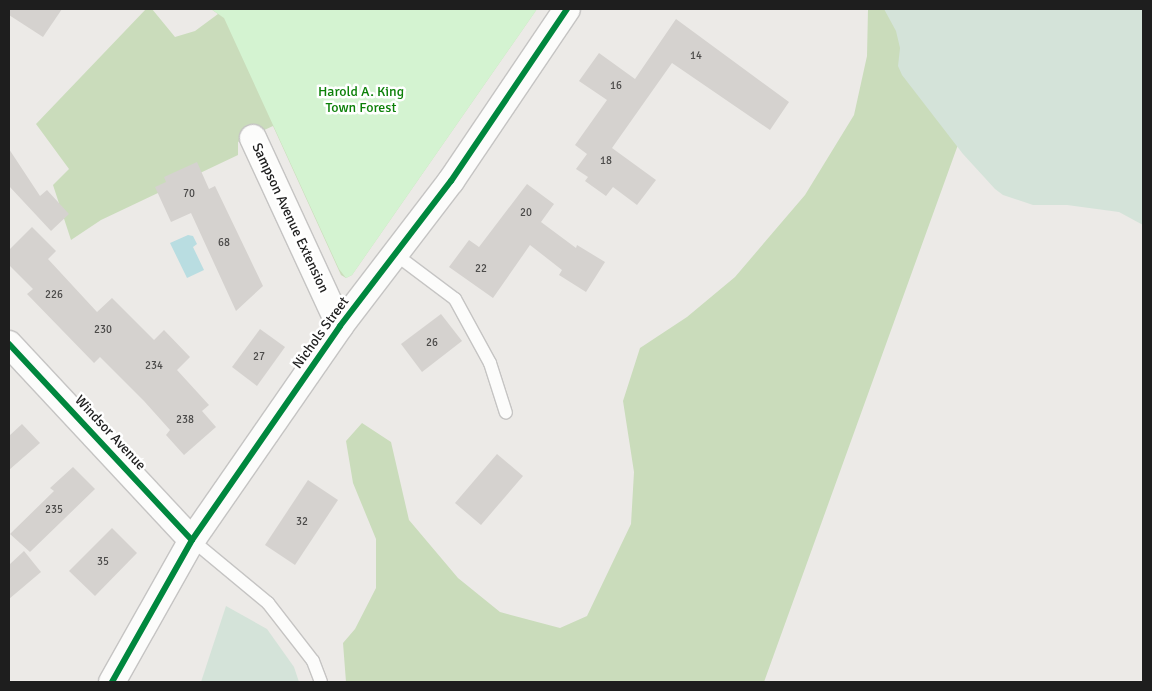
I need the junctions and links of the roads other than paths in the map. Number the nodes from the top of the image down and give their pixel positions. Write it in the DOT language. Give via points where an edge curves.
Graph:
graph roads {
  1 [pos="567,9"];
  2 [pos="253,138"];
  3 [pos="395,254"];
  4 [pos="340,326"];
  5 [pos="9,344"];
  6 [pos="506,414"];
  7 [pos="192,540"];
  8 [pos="112,682"];
  9 [pos="321,682"];
  1 -- 3 [label="street, Nichols Street" via="451,181"];
  2 -- 4 [label="street, Sampson Avenue Extension"];
  3 -- 4 [label="street, Nichols Street"];
  3 -- 6 [label="lane" via="455,298 490,362"];
  4 -- 7 [label="street, Nichols Street"];
  5 -- 7 [label="street, Windsor Avenue"];
  7 -- 8 [label="street, Nichols Street"];
  7 -- 9 [label="lane" via="268,603 313,661"];
}
